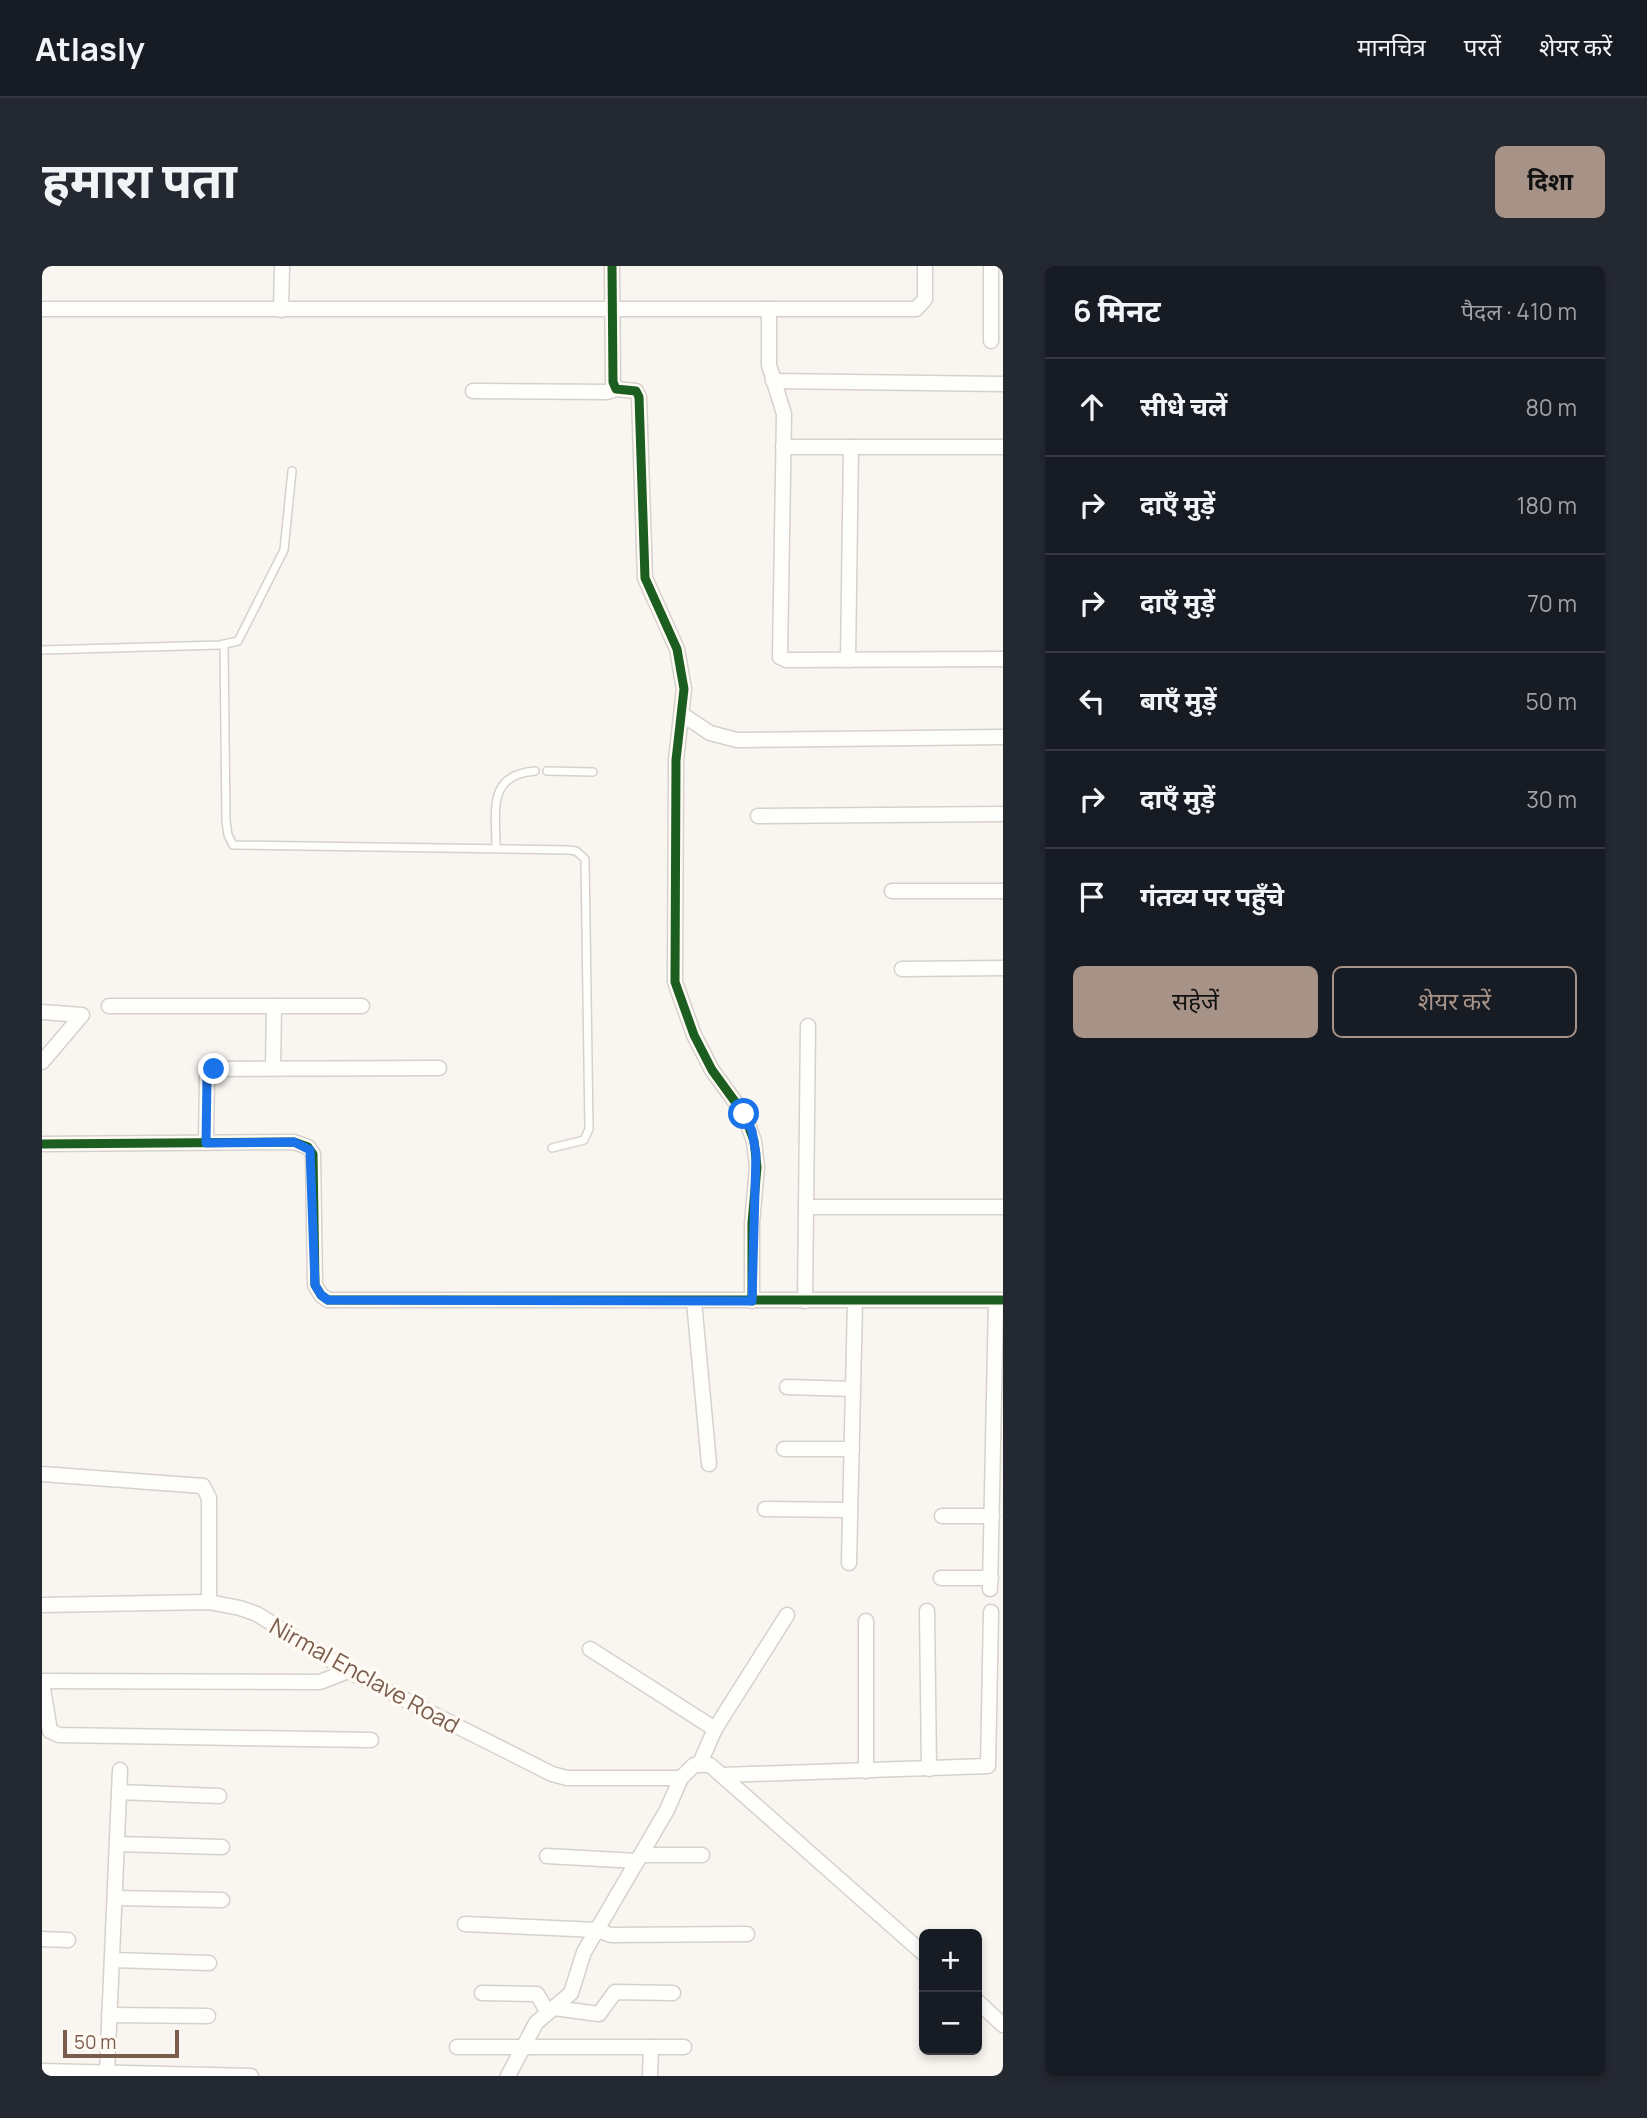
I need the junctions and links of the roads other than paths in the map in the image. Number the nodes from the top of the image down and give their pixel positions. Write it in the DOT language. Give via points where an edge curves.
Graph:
graph roads {
  1 [pos="282,266"];
  2 [pos="612,266"];
  3 [pos="925,266"];
  4 [pos="991,266"];
  5 [pos="42,309"];
  6 [pos="612,309"];
  7 [pos="769,309"];
  8 [pos="281,310"];
  9 [pos="991,341"];
  10 [pos="773,381"];
  11 [pos="1002,384"];
  12 [pos="616,389"];
  13 [pos="473,391"];
  14 [pos="783,447"];
  15 [pos="851,447"];
  16 [pos="1003,447"];
  17 [pos="292,471"];
  18 [pos="224,645"];
  19 [pos="42,650"];
  20 [pos="1003,659"];
  21 [pos="848,660"];
  22 [pos="683,715"];
  23 [pos="1003,737"];
  24 [pos="535,771"];
  25 [pos="547,771"];
  26 [pos="593,772"];
  27 [pos="1003,814"];
  28 [pos="758,816"];
  29 [pos="496,848"];
  30 [pos="892,891"];
  31 [pos="1003,891"];
  32 [pos="1003,968"];
  33 [pos="902,969"];
  34 [pos="109,1006"];
  35 [pos="274,1006"];
  36 [pos="362,1006"];
  37 [pos="42,1013"];
  38 [pos="808,1026"];
  39 [pos="42,1062"];
  40 [pos="273,1068"];
  41 [pos="439,1068"];
  42 [pos="206,1143"];
  43 [pos="42,1144"];
  44 [pos="552,1147"];
  45 [pos="806,1207"];
  46 [pos="1003,1207"];
  47 [pos="1000,1300"];
  48 [pos="694,1301"];
  49 [pos="752,1301"];
  50 [pos="806,1301"];
  51 [pos="855,1302"];
  52 [pos="787,1387"];
  53 [pos="853,1389"];
  54 [pos="852,1448"];
  55 [pos="783,1449"];
  56 [pos="709,1464"];
  57 [pos="42,1474"];
  58 [pos="765,1509"];
  59 [pos="850,1510"];
  60 [pos="942,1516"];
  61 [pos="992,1517"];
  62 [pos="849,1563"];
  63 [pos="941,1578"];
  64 [pos="209,1602"];
  65 [pos="42,1605"];
  66 [pos="927,1611"];
  67 [pos="990,1612"];
  68 [pos="787,1615"];
  69 [pos="866,1621"];
  70 [pos="590,1649"];
  71 [pos="348,1671"];
  72 [pos="42,1682"];
  73 [pos="715,1729"];
  74 [pos="371,1740"];
  75 [pos="700,1763"];
  76 [pos="929,1769"];
  77 [pos="120,1770"];
  78 [pos="866,1771"];
  79 [pos="723,1775"];
  80 [pos="681,1778"];
  81 [pos="120,1792"];
  82 [pos="219,1797"];
  83 [pos="118,1844"];
  84 [pos="222,1847"];
  85 [pos="702,1855"];
  86 [pos="547,1856"];
  87 [pos="639,1858"];
  88 [pos="115,1898"];
  89 [pos="222,1900"];
  90 [pos="465,1924"];
  91 [pos="597,1930"];
  92 [pos="747,1934"];
  93 [pos="42,1939"];
  94 [pos="68,1940"];
  95 [pos="919,1950"];
  96 [pos="112,1960"];
  97 [pos="209,1963"];
  98 [pos="482,1993"];
  99 [pos="673,1993"];
  100 [pos="982,2006"];
  101 [pos="550,2009"];
  102 [pos="109,2015"];
  103 [pos="208,2016"];
  104 [pos="1003,2025"];
  105 [pos="457,2047"];
  106 [pos="651,2047"];
  107 [pos="684,2047"];
  108 [pos="522,2048"];
  109 [pos="42,2071"];
  110 [pos="107,2072"];
  111 [pos="179,2076"];
  112 [pos="251,2076"];
  113 [pos="508,2076"];
  114 [pos="650,2076"];
  1 -- 8 [label="street"];
  2 -- 6 [label="street"];
  3 -- 7 [label="street" via="925,299 916,309"];
  4 -- 9 [label="street"];
  5 -- 8 [label="street"];
  6 -- 7 [label="street"];
  6 -- 8 [label="street"];
  6 -- 12 [label="street"];
  7 -- 10 [label="street"];
  10 -- 11 [label="street"];
  10 -- 14 [label="street" via="784,414"];
  12 -- 13 [label="street"];
  12 -- 22 [label="street" via="636,391 639,397 645,578 681,661"];
  14 -- 15 [label="street"];
  14 -- 21 [label="street" via="779,654 786,660"];
  15 -- 16 [label="street"];
  15 -- 21 [label="street"];
  17 -- 18 [label="lane" via="285,550 245,632 238,641"];
  18 -- 19 [label="lane"];
  18 -- 29 [label="lane" via="226,821 233,845"];
  20 -- 21 [label="street"];
  22 -- 23 [label="street" via="710,733 737,740"];
  22 -- 49 [label="street" via="676,760 675,982 694,1035 712,1070 744,1114 754,1141"];
  24 -- 29 [label="lane" via="514,774 500,788"];
  25 -- 26 [label="lane"];
  27 -- 28 [label="street"];
  29 -- 44 [label="lane" via="569,850 585,859 589,1129 584,1140"];
  30 -- 31 [label="street"];
  32 -- 33 [label="street"];
  34 -- 35 [label="street"];
  35 -- 36 [label="street"];
  35 -- 40 [label="street"];
  37 -- 39 [label="street" via="79,1012 82,1016"];
  38 -- 45 [label="street"];
  40 -- 41 [label="street"];
  40 -- 42 [label="street" via="209,1073"];
  42 -- 43 [label="street"];
  42 -- 48 [label="street" via="294,1142 310,1150 315,1285 328,1300"];
  45 -- 46 [label="street"];
  45 -- 50 [label="street"];
  47 -- 51 [label="street"];
  47 -- 61 [label="street"];
  48 -- 49 [label="street"];
  48 -- 56 [label="street"];
  49 -- 50 [label="street"];
  50 -- 51 [label="street"];
  51 -- 53 [label="street"];
  52 -- 53 [label="street"];
  53 -- 54 [label="street"];
  54 -- 55 [label="street"];
  54 -- 59 [label="street"];
  57 -- 64 [label="street" via="203,1486 209,1499"];
  58 -- 59 [label="street"];
  59 -- 62 [label="street"];
  60 -- 61 [label="street"];
  61 -- 63 [label="street" via="990,1583"];
  64 -- 65 [label="street, Nirmal Enclave Road"];
  64 -- 71 [label="street, Nirmal Enclave Road" via="257,1614"];
  66 -- 76 [label="street"];
  67 -- 76 [label="street" via="989,1764 985,1768"];
  68 -- 73 [label="street"];
  69 -- 78 [label="street"];
  70 -- 73 [label="street"];
  71 -- 72 [label="street" via="320,1682"];
  71 -- 80 [label="street, Nirmal Enclave Road" via="552,1774 585,1780"];
  72 -- 74 [label="street" via="46,1724 59,1735"];
  73 -- 75 [label="street"];
  75 -- 79 [label="street"];
  75 -- 80 [label="street"];
  76 -- 78 [label="street"];
  77 -- 81 [label="street"];
  78 -- 79 [label="street"];
  79 -- 95 [label="street"];
  80 -- 87 [label="street"];
  81 -- 82 [label="street"];
  81 -- 83 [label="street"];
  83 -- 84 [label="street"];
  83 -- 88 [label="street"];
  85 -- 87 [label="street"];
  86 -- 87 [label="street"];
  87 -- 91 [label="street"];
  88 -- 89 [label="street"];
  88 -- 96 [label="street"];
  90 -- 91 [label="street"];
  91 -- 92 [label="street" via="611,1935"];
  91 -- 101 [label="street" via="584,1952 571,1993"];
  93 -- 94 [label="street"];
  96 -- 97 [label="street"];
  96 -- 102 [label="street"];
  98 -- 101 [label="street" via="537,1994"];
  99 -- 101 [label="street" via="615,1992 600,2014"];
  100 -- 104 [label="street"];
  101 -- 108 [label="street"];
  102 -- 103 [label="street"];
  102 -- 110 [label="street"];
  105 -- 108 [label="street"];
  106 -- 107 [label="street"];
  106 -- 108 [label="street"];
  106 -- 114 [label="street"];
  108 -- 113 [label="street"];
  109 -- 110 [label="street"];
  110 -- 111 [label="street"];
  111 -- 112 [label="street"];
}
